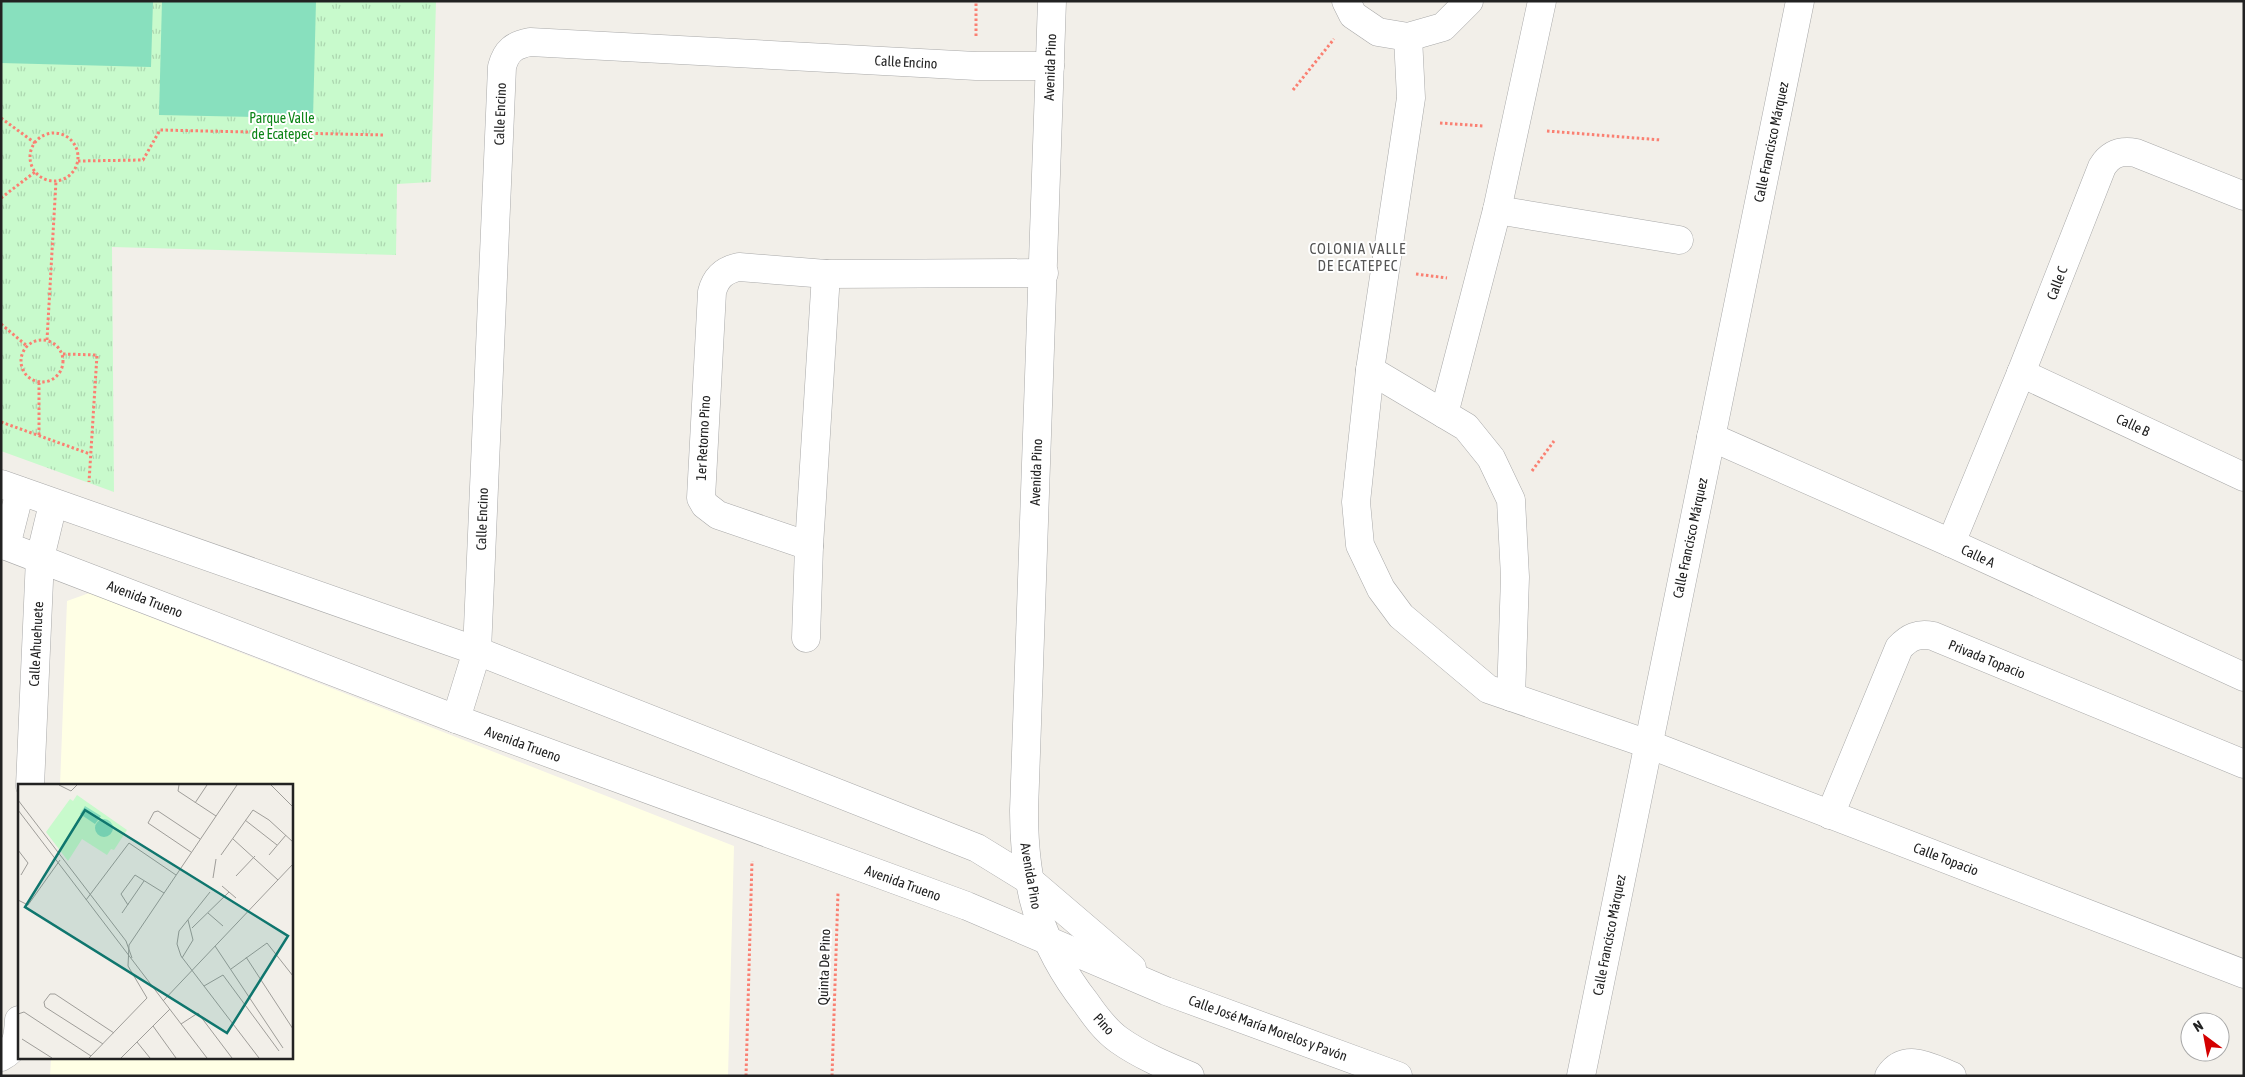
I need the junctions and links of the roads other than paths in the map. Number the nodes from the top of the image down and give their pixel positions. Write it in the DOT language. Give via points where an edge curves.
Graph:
graph roads {
  1 [pos="1052,1"];
  2 [pos="1469,1"];
  3 [pos="1542,1"];
  4 [pos="1800,1"];
  5 [pos="1350,8"];
  6 [pos="1408,37"];
  7 [pos="1050,66"];
  8 [pos="2244,196"];
  9 [pos="1497,210"];
  10 [pos="1679,240"];
  11 [pos="1044,273"];
  12 [pos="826,274"];
  13 [pos="1370,370"];
  14 [pos="2021,373"];
  15 [pos="1444,414"];
  16 [pos="1711,437"];
  17 [pos="2244,477"];
  18 [pos="11,487"];
  19 [pos="53,504"];
  20 [pos="1951,543"];
  21 [pos="4,545"];
  22 [pos="809,546"];
  23 [pos="40,558"];
  24 [pos="806,638"];
  25 [pos="477,651"];
  26 [pos="2244,677"];
  27 [pos="1511,697"];
  28 [pos="456,719"];
  29 [pos="1648,744"];
  30 [pos="2244,764"];
  31 [pos="30,784"];
  32 [pos="1830,815"];
  33 [pos="1029,880"];
  34 [pos="1046,940"];
  35 [pos="2244,974"];
  36 [pos="1166,991"];
  37 [pos="18,1028"];
  38 [pos="1,1057"];
  39 [pos="1190,1076"];
  40 [pos="1398,1076"];
  41 [pos="1581,1076"];
  42 [pos="1889,1076"];
  43 [pos="1952,1076"];
  1 -- 7 [label="street, Avenida Pino"];
  2 -- 6 [label="street" via="1443,27"];
  3 -- 9 [label="street"];
  4 -- 16 [label="street, Calle Francisco Márquez"];
  5 -- 6 [label="street" via="1378,32"];
  6 -- 13 [label="street, Calle Topacio" via="1410,98"];
  7 -- 11 [label="street, Avenida Pino"];
  7 -- 25 [label="street, Calle Encino" via="976,66 530,42 510,49 502,67"];
  8 -- 14 [label="street, Calle C" via="2136,153 2116,153 2107,159"];
  9 -- 10 [label="street"];
  9 -- 15 [label="street"];
  11 -- 12 [label="street, 1er Retorno Pino"];
  11 -- 33 [label="street, Avenida Pino" via="1024,811"];
  12 -- 22 [label="street"];
  12 -- 22 [label="street, 1er Retorno Pino" via="730,269 721,274 712,292 701,498 705,506 718,515"];
  13 -- 15 [label="street"];
  13 -- 27 [label="street, Calle Topacio" via="1356,502 1360,545 1381,589 1401,616 1488,689"];
  14 -- 17 [label="street, Calle B"];
  14 -- 20 [label="street, Calle C"];
  15 -- 27 [label="street" via="1466,427 1491,458 1511,500 1515,577"];
  16 -- 20 [label="street, Calle A"];
  16 -- 29 [label="street, Calle Francisco Márquez"];
  18 -- 19 [label="street"];
  18 -- 21 [label="street"];
  19 -- 23 [label="street, Calle Ahuehuete"];
  19 -- 25 [label="street"];
  20 -- 26 [label="street, Calle A"];
  21 -- 23 [label="street, Avenida Trueno"];
  22 -- 24 [label="street"];
  23 -- 28 [label="street, Avenida Trueno"];
  23 -- 31 [label="street, Calle Ahuehuete"];
  25 -- 28 [label="street, Calle Encino"];
  25 -- 33 [label="street" via="977,848"];
  27 -- 29 [label="street, Calle Topacio"];
  28 -- 34 [label="street, Avenida Trueno" via="1000,919"];
  29 -- 32 [label="street, Calle Topacio"];
  29 -- 41 [label="street, Calle Francisco Márquez"];
  30 -- 32 [label="street, Privada Topacio" via="1923,634 1914,636 1899,648"];
  32 -- 35 [label="street, Calle Topacio"];
  33 -- 34 [label="street, Avenida Pino"];
  33 -- 36 [label="street, Calle José María Morelos y Pavón" via="1132,969"];
  34 -- 36 [label="street, Calle José María Morelos y Pavón"];
  34 -- 39 [label="street, Pino" via="1079,994 1118,1040"];
  36 -- 40 [label="street, Calle José María Morelos y Pavón"];
  37 -- 38 [label="street" via="11,1052"];
  42 -- 43 [label="street" via="1901,1064 1911,1062"];
}
